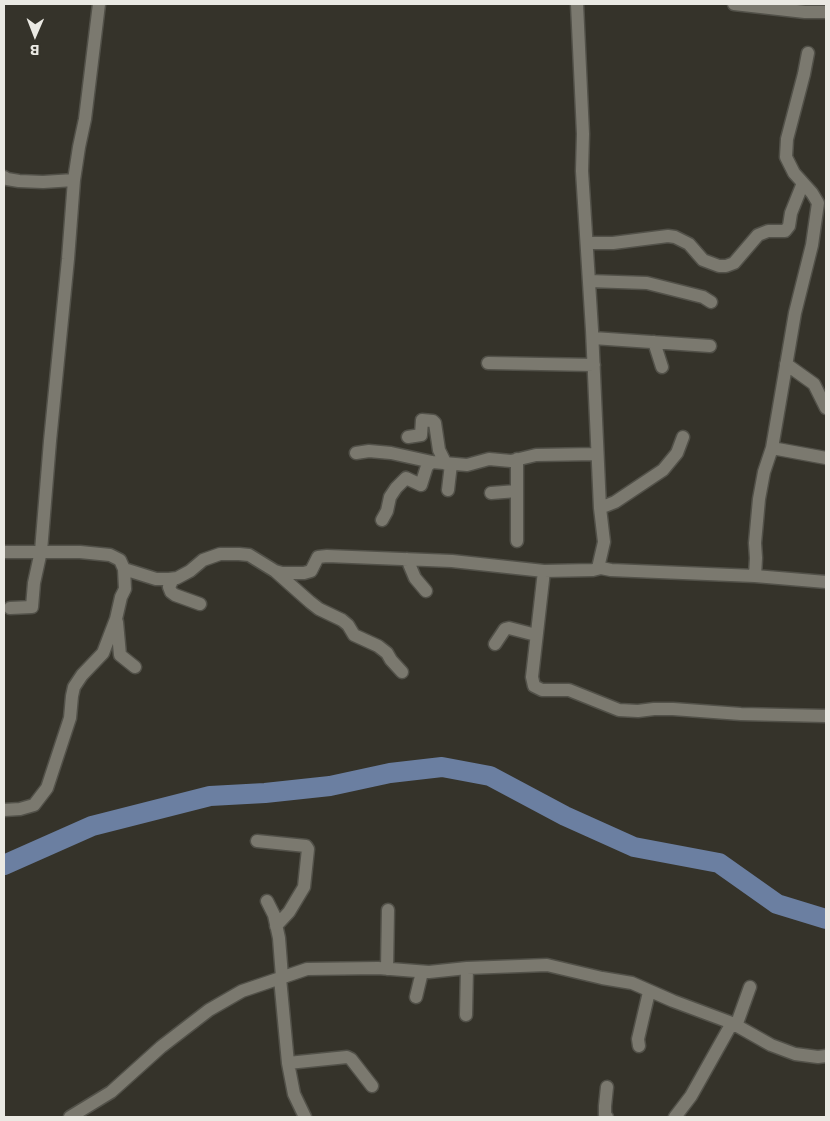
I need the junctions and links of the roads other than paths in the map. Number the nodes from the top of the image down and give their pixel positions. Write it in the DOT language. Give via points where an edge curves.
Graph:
graph roads {
  1 [pos="99,4"];
  2 [pos="577,4"];
  3 [pos="734,4"];
  4 [pos="826,12"];
  5 [pos="808,53"];
  6 [pos="4,177"];
  7 [pos="74,180"];
  8 [pos="803,183"];
  9 [pos="587,243"];
  10 [pos="589,281"];
  11 [pos="711,302"];
  12 [pos="592,338"];
  13 [pos="654,342"];
  14 [pos="710,346"];
  15 [pos="488,363"];
  16 [pos="786,364"];
  17 [pos="594,365"];
  18 [pos="662,367"];
  19 [pos="826,408"];
  20 [pos="408,436"];
  21 [pos="683,437"];
  22 [pos="772,448"];
  23 [pos="356,453"];
  24 [pos="597,454"];
  25 [pos="826,458"];
  26 [pos="517,459"];
  27 [pos="432,462"];
  28 [pos="449,464"];
  29 [pos="448,490"];
  30 [pos="517,491"];
  31 [pos="491,493"];
  32 [pos="600,508"];
  33 [pos="382,520"];
  34 [pos="517,541"];
  35 [pos="41,551"];
  36 [pos="4,552"];
  37 [pos="407,559"];
  38 [pos="598,568"];
  39 [pos="124,569"];
  40 [pos="275,571"];
  41 [pos="544,571"];
  42 [pos="755,576"];
  43 [pos="173,578"];
  44 [pos="826,582"];
  45 [pos="426,591"];
  46 [pos="200,604"];
  47 [pos="10,608"];
  48 [pos="116,619"];
  49 [pos="536,635"];
  50 [pos="495,644"];
  51 [pos="135,667"];
  52 [pos="402,672"];
  53 [pos="826,716"];
  54 [pos="4,810"];
  55 [pos="257,842"];
  56 [pos="266,901"];
  57 [pos="388,910"];
  58 [pos="276,926"];
  59 [pos="467,968"];
  60 [pos="387,969"];
  61 [pos="422,972"];
  62 [pos="281,978"];
  63 [pos="750,987"];
  64 [pos="649,992"];
  65 [pos="416,997"];
  66 [pos="466,1016"];
  67 [pos="734,1024"];
  68 [pos="639,1046"];
  69 [pos="826,1056"];
  70 [pos="288,1063"];
  71 [pos="372,1086"];
  72 [pos="607,1086"];
  73 [pos="70,1117"];
  74 [pos="305,1117"];
  75 [pos="607,1117"];
  76 [pos="675,1117"];
  1 -- 7 [label="street" via="88,102"];
  2 -- 9 [label="street"];
  3 -- 4 [label="street"];
  5 -- 8 [label="street" via="787,139 786,157"];
  6 -- 7 [label="street" via="19,181"];
  7 -- 35 [label="street"];
  8 -- 9 [label="street" via="785,231 758,235 734,263 726,266 703,260 689,244 675,236"];
  8 -- 16 [label="street" via="818,204"];
  9 -- 10 [label="street"];
  10 -- 11 [label="street" via="647,283 703,297"];
  10 -- 12 [label="street"];
  12 -- 13 [label="street"];
  12 -- 17 [label="street"];
  13 -- 14 [label="street"];
  13 -- 18 [label="street"];
  15 -- 17 [label="street"];
  16 -- 19 [label="street" via="814,384"];
  16 -- 22 [label="street"];
  17 -- 24 [label="street"];
  20 -- 28 [label="street" via="421,435 422,420 433,421 439,450"];
  21 -- 32 [label="street" via="677,453 663,470 615,502"];
  22 -- 25 [label="street"];
  22 -- 42 [label="street" via="764,472 757,518"];
  23 -- 27 [label="street" via="370,450"];
  24 -- 26 [label="street" via="536,455"];
  24 -- 32 [label="street"];
  26 -- 28 [label="street"];
  26 -- 30 [label="street"];
  27 -- 28 [label="street"];
  27 -- 33 [label="street" via="427,466 421,485 406,478 396,488"];
  28 -- 29 [label="street"];
  30 -- 31 [label="street"];
  30 -- 34 [label="street"];
  32 -- 38 [label="street" via="604,542"];
  35 -- 36 [label="street"];
  35 -- 39 [label="street" via="110,555 120,560"];
  35 -- 47 [label="street" via="32,607"];
  37 -- 40 [label="street" via="327,556 318,557 311,571"];
  37 -- 41 [label="street"];
  37 -- 45 [label="street" via="415,578"];
  38 -- 41 [label="street"];
  38 -- 42 [label="street"];
  39 -- 43 [label="street" via="156,579"];
  39 -- 48 [label="street" via="125,589"];
  40 -- 43 [label="street" via="249,555 220,554"];
  40 -- 52 [label="street" via="318,609 342,620 354,635 387,653"];
  41 -- 49 [label="street"];
  42 -- 44 [label="street"];
  43 -- 46 [label="street" via="169,588 175,596"];
  48 -- 51 [label="street" via="120,655"];
  48 -- 54 [label="street" via="103,653 74,687 70,718 47,788 34,805 20,810"];
  49 -- 50 [label="street" via="509,628"];
  49 -- 53 [label="street" via="532,677 534,686 542,690 569,690 619,710 673,709"];
  55 -- 58 [label="street" via="306,846 308,849 304,887"];
  56 -- 58 [label="street"];
  57 -- 60 [label="street"];
  58 -- 62 [label="street"];
  59 -- 61 [label="street"];
  59 -- 64 [label="street" via="547,965 623,981"];
  59 -- 66 [label="street"];
  60 -- 61 [label="street"];
  60 -- 62 [label="street" via="313,969"];
  61 -- 65 [label="street"];
  62 -- 70 [label="street"];
  62 -- 73 [label="street" via="242,991 209,1010 111,1092"];
  63 -- 67 [label="street"];
  64 -- 67 [label="street"];
  64 -- 68 [label="street"];
  67 -- 69 [label="street" via="771,1045 795,1054"];
  67 -- 76 [label="street"];
  70 -- 71 [label="street" via="346,1057"];
  70 -- 74 [label="street" via="294,1094"];
  72 -- 75 [label="street" via="604,1106"];
}
